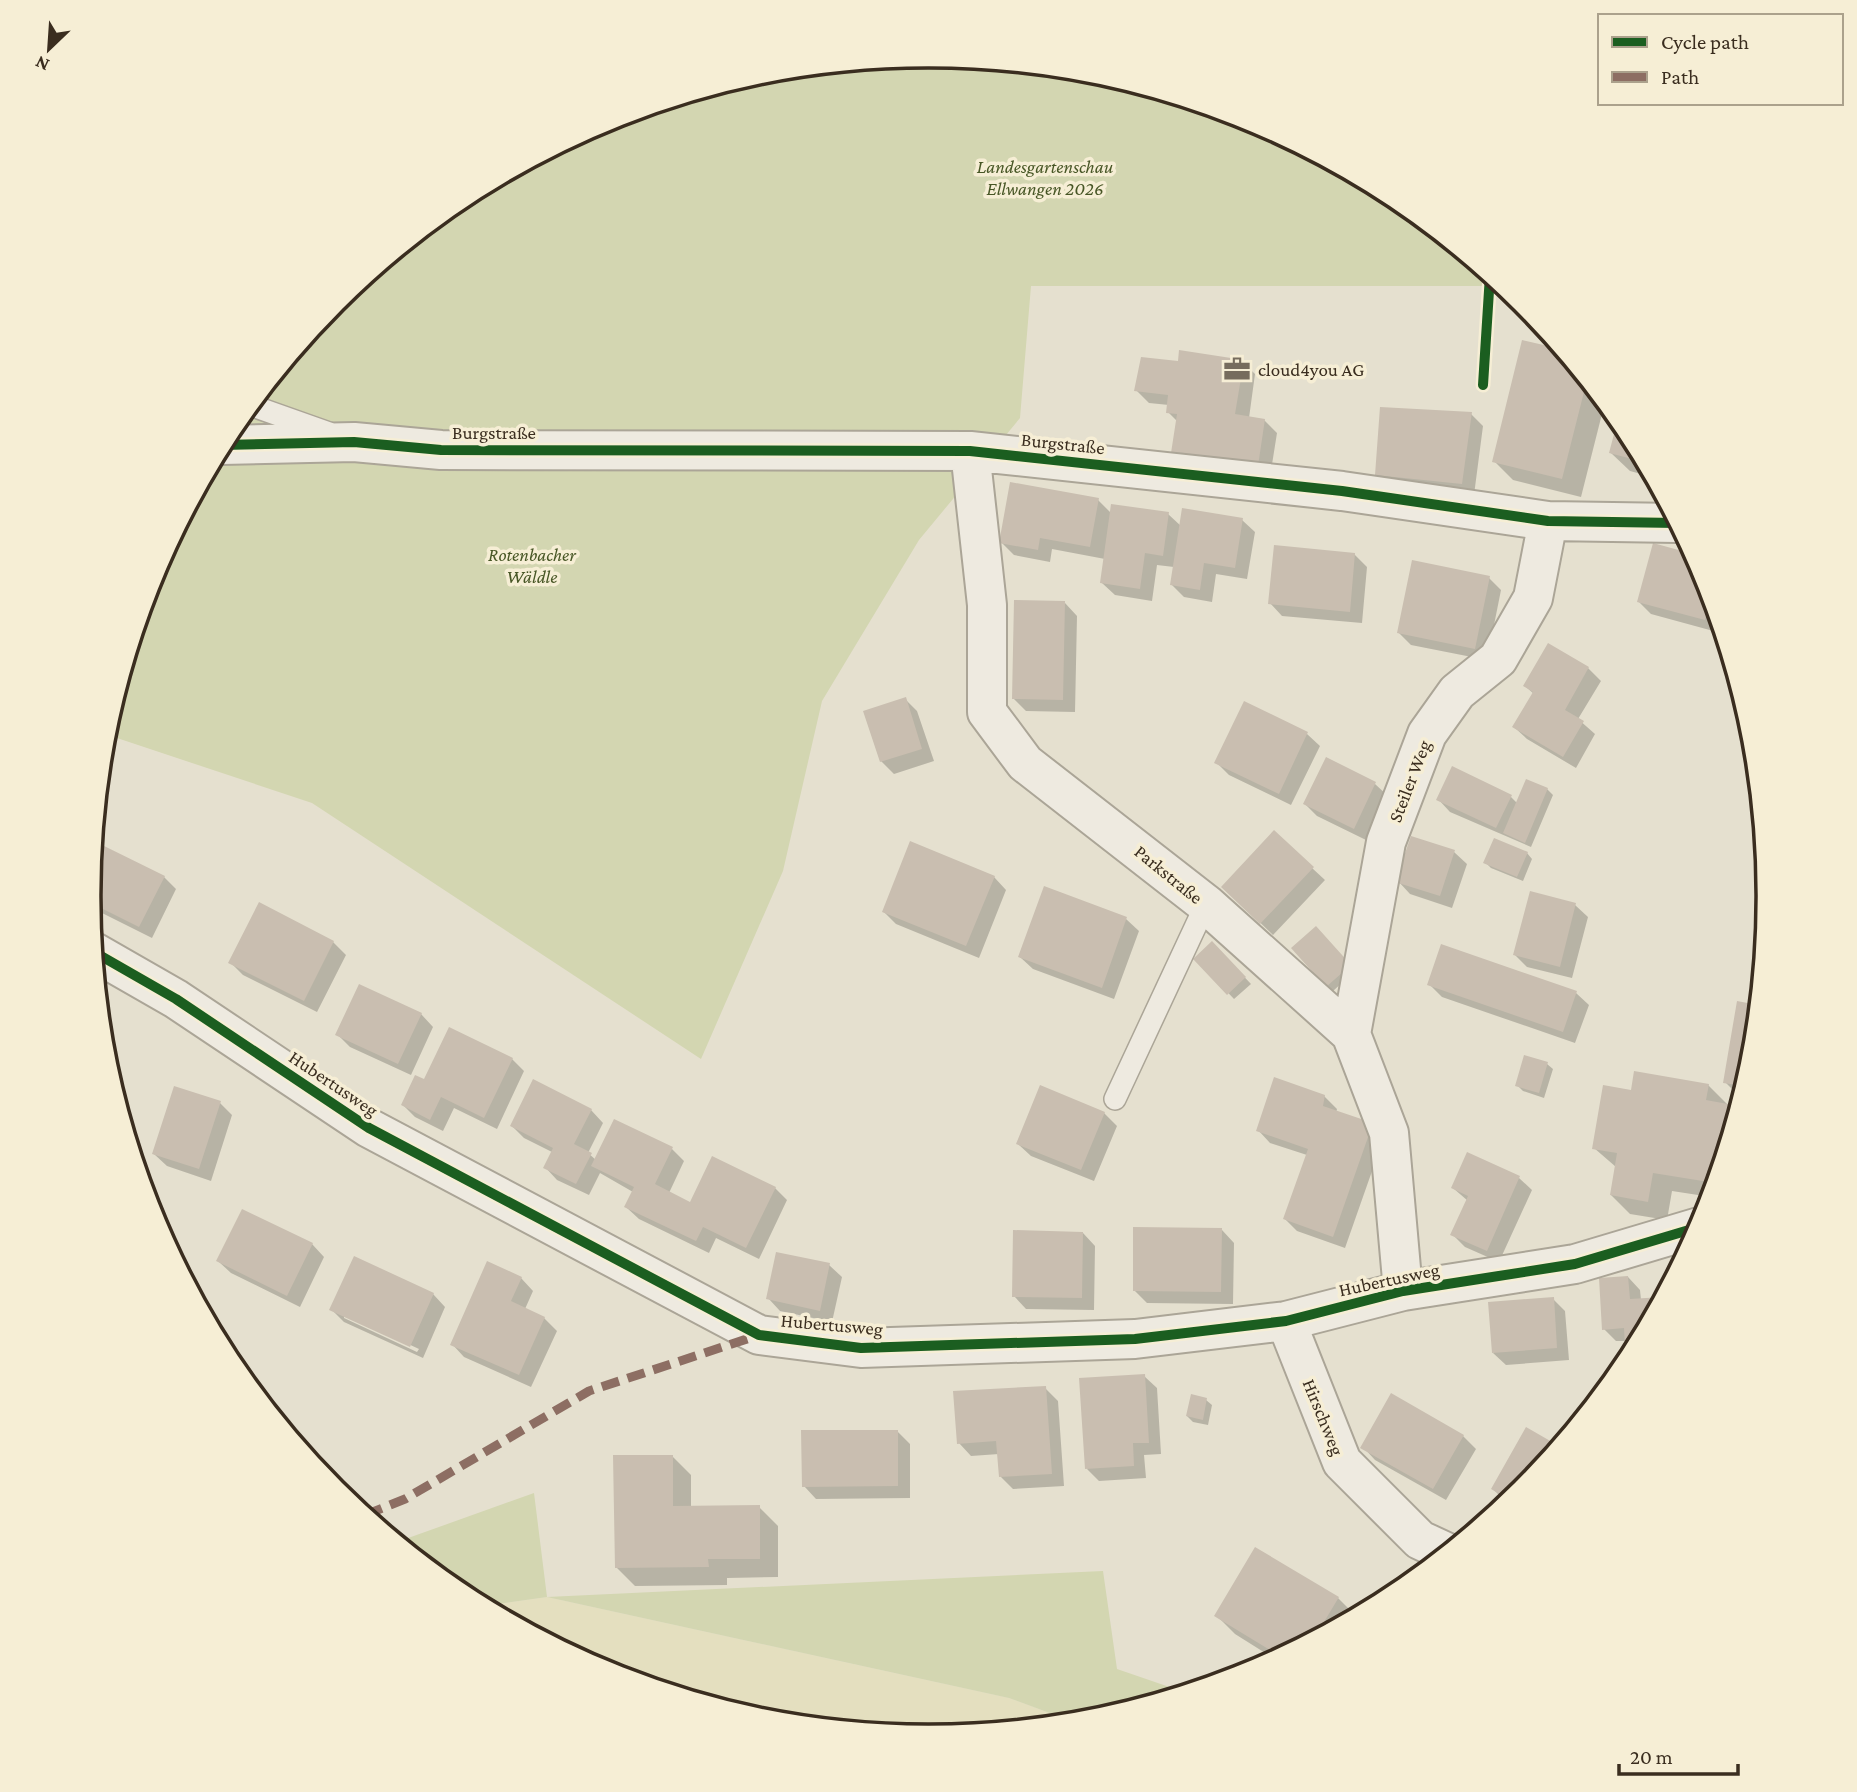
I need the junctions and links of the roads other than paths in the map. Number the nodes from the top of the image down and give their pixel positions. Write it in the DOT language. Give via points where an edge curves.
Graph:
graph roads {
  1 [pos="260,409"];
  2 [pos="354,442"];
  3 [pos="235,444"];
  4 [pos="970,451"];
  5 [pos="1548,521"];
  6 [pos="1667,523"];
  7 [pos="1206,904"];
  8 [pos="104,958"];
  9 [pos="1351,1034"];
  10 [pos="1115,1099"];
  11 [pos="1685,1231"];
  12 [pos="1403,1292"];
  13 [pos="1286,1321"];
  14 [pos="1438,1548"];
  1 -- 2 [label="lane"];
  2 -- 3 [label="street, Burgstraße"];
  2 -- 4 [label="street, Burgstraße" via="441,450"];
  4 -- 5 [label="street, Burgstraße" via="1342,491"];
  4 -- 7 [label="street, Parkstraße" via="987,605 987,712 1025,763"];
  5 -- 6 [label="street, Burgstraße"];
  5 -- 9 [label="street, Steiler Weg" via="1533,598 1498,659 1457,692 1427,734 1408,782 1386,842"];
  7 -- 9 [label="street, Parkstraße"];
  7 -- 10 [label="lane"];
  8 -- 13 [label="street, Hubertusweg" via="176,999 369,1128 758,1335 875,1347 1135,1339"];
  9 -- 12 [label="street, Parkstraße" via="1389,1133"];
  11 -- 12 [label="street, Hubertusweg" via="1575,1264"];
  12 -- 13 [label="street, Hubertusweg"];
  13 -- 14 [label="street, Hirschweg" via="1342,1462 1420,1540"];
}
